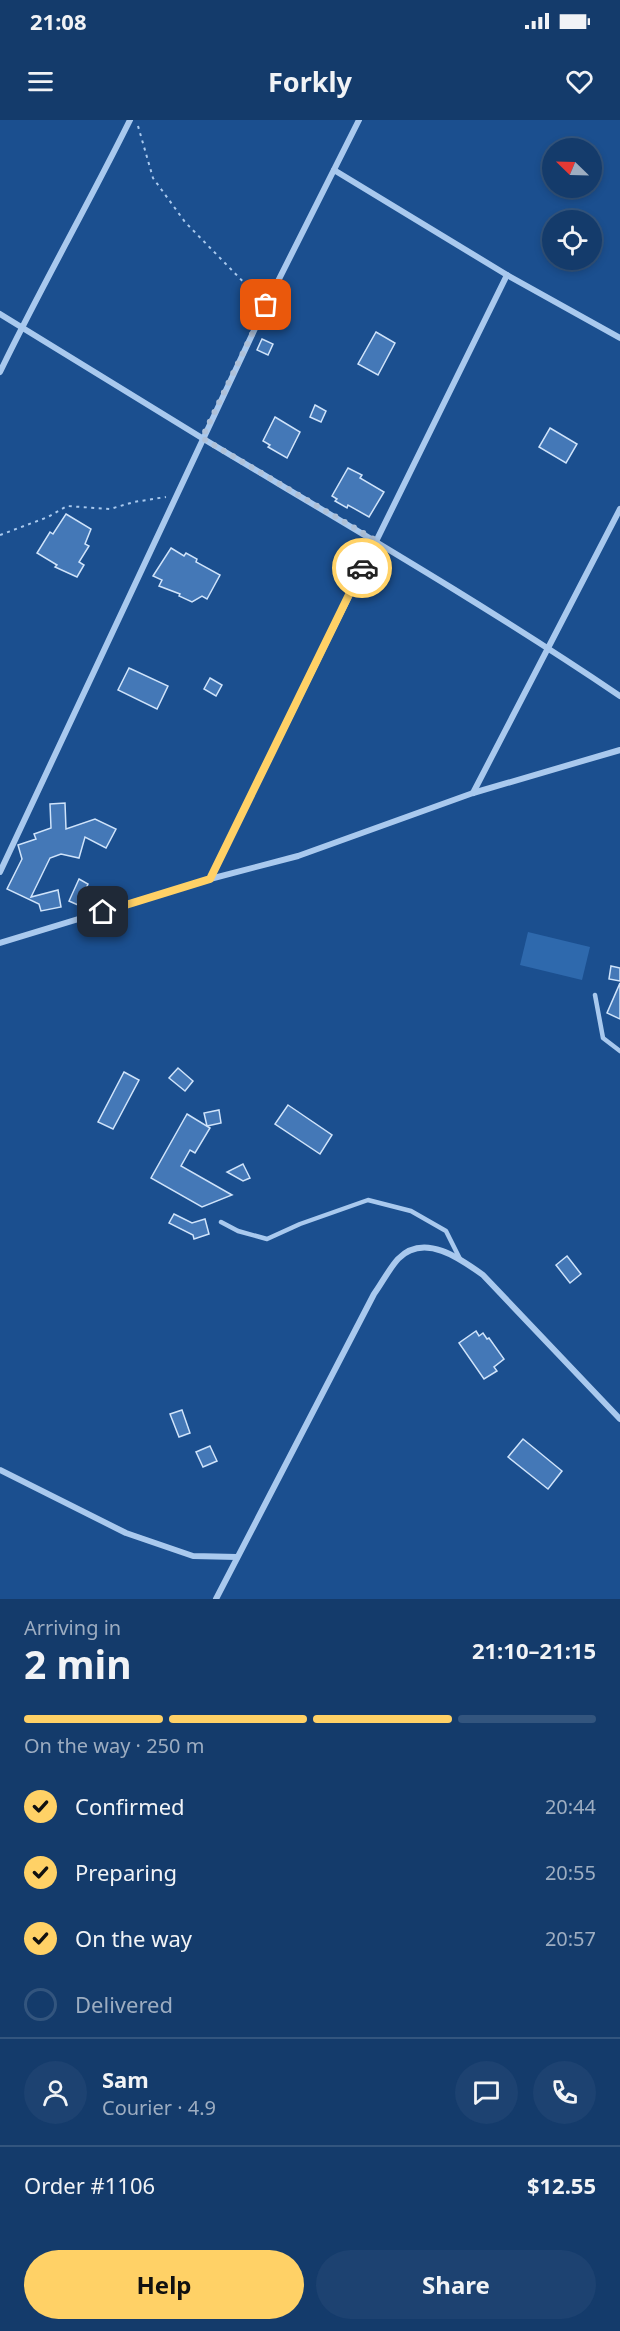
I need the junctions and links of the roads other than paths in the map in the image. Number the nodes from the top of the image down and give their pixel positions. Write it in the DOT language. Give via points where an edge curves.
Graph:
graph roads {
  1 [pos="130,120"];
  2 [pos="359,120"];
  3 [pos="334,170"];
  4 [pos="507,275"];
  5 [pos="0,314"];
  6 [pos="22,327"];
  7 [pos="620,338"];
  8 [pos="0,372"];
  9 [pos="202,438"];
  10 [pos="620,508"];
  11 [pos="375,540"];
  12 [pos="548,647"];
  13 [pos="620,696"];
  14 [pos="620,750"];
  15 [pos="473,793"];
  16 [pos="0,872"];
  17 [pos="210,879"];
  18 [pos="0,943"];
  19 [pos="595,995"];
  20 [pos="620,1051"];
  21 [pos="221,1222"];
  22 [pos="460,1258"];
  23 [pos="620,1419"];
  24 [pos="0,1470"];
  25 [pos="237,1557"];
  26 [pos="216,1599"];
  1 -- 6 [label="street"];
  2 -- 3 [label="street"];
  3 -- 4 [label="street"];
  3 -- 9 [label="street"];
  4 -- 7 [label="street"];
  4 -- 11 [label="street"];
  5 -- 6 [label="street"];
  6 -- 8 [label="street"];
  6 -- 9 [label="street"];
  9 -- 11 [label="street"];
  9 -- 16 [label="street"];
  10 -- 12 [label="street"];
  11 -- 12 [label="street"];
  11 -- 17 [label="street"];
  12 -- 13 [label="street"];
  12 -- 15 [label="street"];
  14 -- 15 [label="street"];
  15 -- 17 [label="street" via="298,855"];
  17 -- 18 [label="street"];
  19 -- 20 [label="lane" via="603,1038"];
  21 -- 22 [label="lane" via="267,1239 368,1200 411,1211 446,1231"];
  22 -- 23 [label="street" via="483,1275"];
  22 -- 25 [label="street" via="439,1249 420,1247 399,1257 374,1294"];
  24 -- 25 [label="street" via="126,1533 193,1556"];
  25 -- 26 [label="street"];
}
